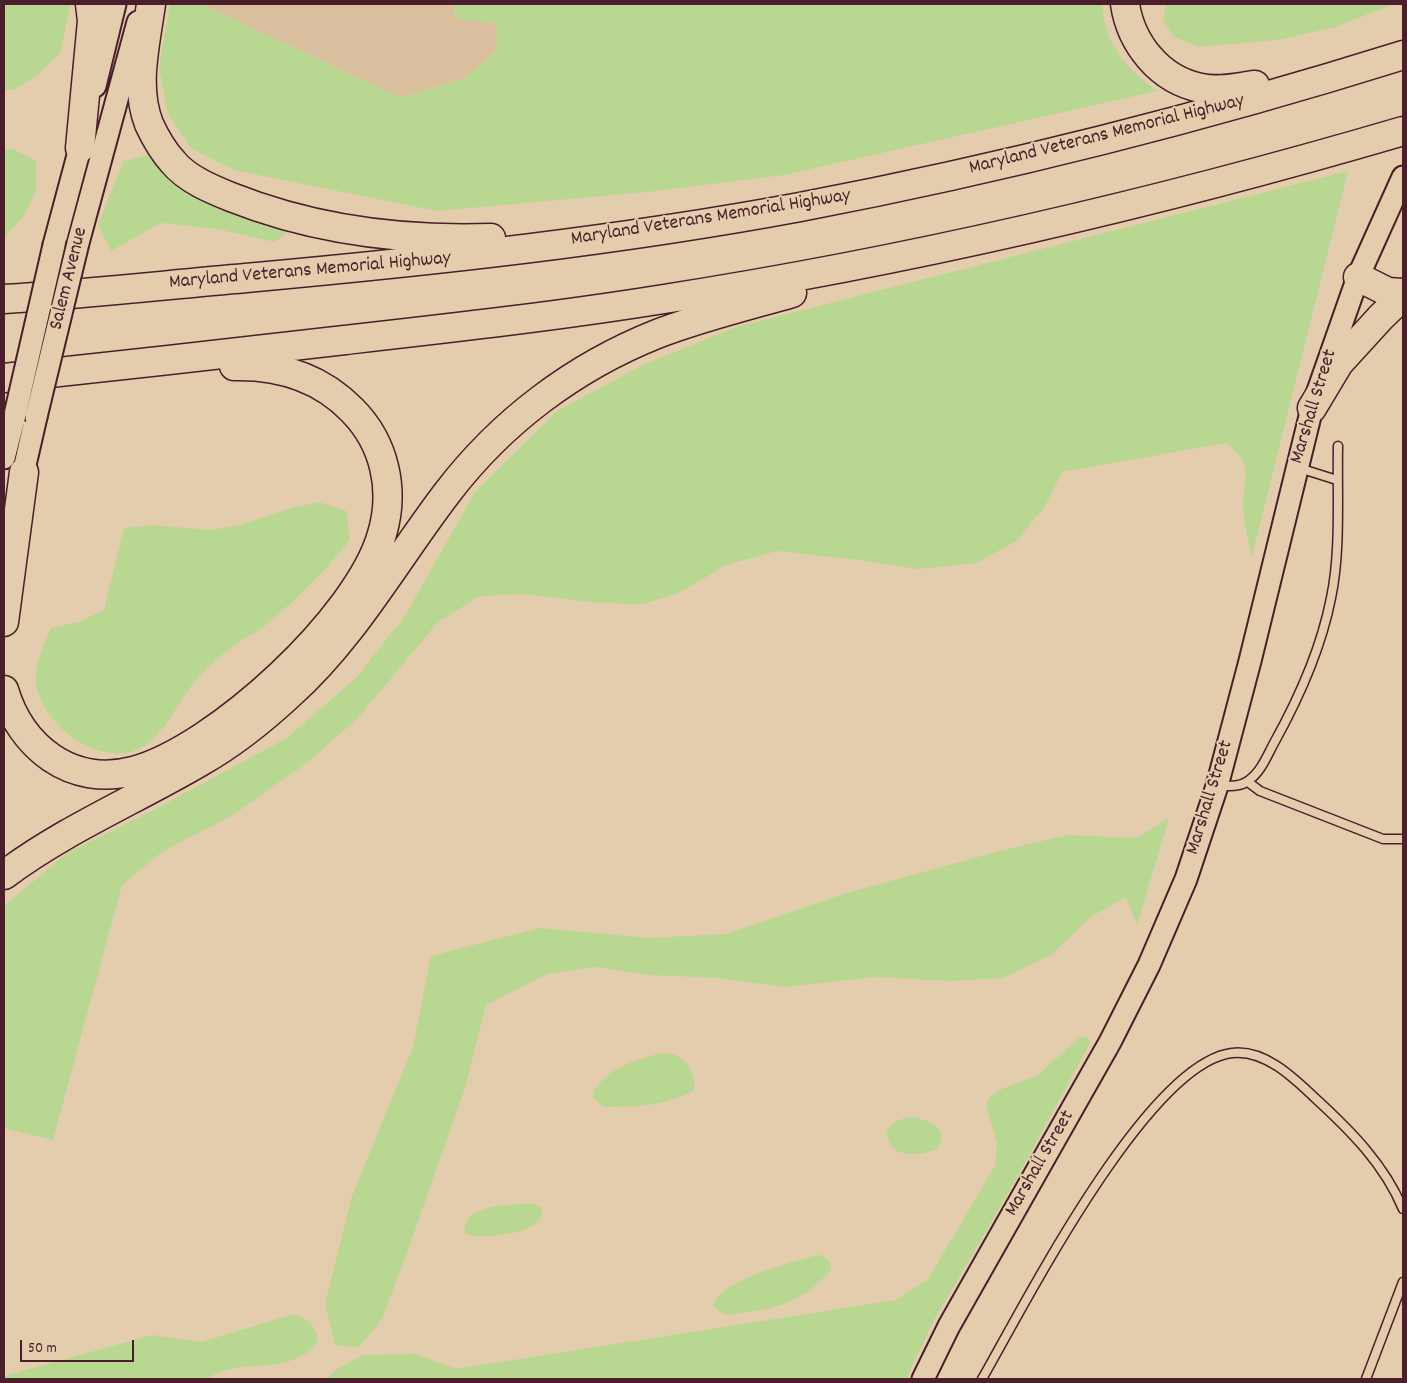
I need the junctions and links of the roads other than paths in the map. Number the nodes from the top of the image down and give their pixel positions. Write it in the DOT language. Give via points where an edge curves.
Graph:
graph roads {
  1 [pos="90,4"];
  2 [pos="115,4"];
  3 [pos="142,4"];
  4 [pos="151,4"];
  5 [pos="1125,4"];
  6 [pos="1399,56"];
  7 [pos="1351,71"];
  8 [pos="1403,131"];
  9 [pos="80,148"];
  10 [pos="1403,177"];
  11 [pos="657,231"];
  12 [pos="935,250"];
  13 [pos="1358,277"];
  14 [pos="1403,295"];
  15 [pos="12,298"];
  16 [pos="75,371"];
  17 [pos="4,378"];
  18 [pos="1312,408"];
  19 [pos="1338,446"];
  20 [pos="14,465"];
  21 [pos="1297,467"];
  22 [pos="1338,480"];
  23 [pos="4,556"];
  24 [pos="4,622"];
  25 [pos="4,690"];
  26 [pos="1248,782"];
  27 [pos="1217,786"];
  28 [pos="1403,839"];
  29 [pos="4,875"];
  30 [pos="1403,1209"];
  31 [pos="1403,1282"];
  32 [pos="923,1379"];
  33 [pos="982,1379"];
  34 [pos="1366,1379"];
  1 -- 9 [label="highway" via="92,21"];
  2 -- 9 [label="main road, Salem Avenue"];
  3 -- 20 [label="main road, Salem Avenue, bridge" via="36,416"];
  4 -- 11 [label="highway" via="142,72 143,99 149,122 158,143 173,164 220,193 313,222 375,234 442,240"];
  5 -- 7 [label="highway" via="1135,37 1147,56 1166,72 1201,88 1223,89"];
  6 -- 7 [label="highway, Maryland Veterans Memorial Highway"];
  7 -- 11 [label="highway, Maryland Veterans Memorial Highway" via="1139,132 935,180"];
  8 -- 12 [label="highway" via="1151,200"];
  9 -- 20 [label="main road, Salem Avenue, bridge" via="14,419"];
  10 -- 13 [label="main road, Marshall Street"];
  11 -- 15 [label="highway, Maryland Veterans Memorial Highway" via="457,258"];
  12 -- 16 [label="highway" via="663,300"];
  12 -- 29 [label="highway" via="658,333 575,374 531,407 474,460 349,629 290,695 203,760 56,840"];
  13 -- 14 [label="highway" via="1388,292"];
  13 -- 18 [label="main road, Marshall Street"];
  14 -- 18 [label="highway" via="1339,363"];
  16 -- 17 [label="highway"];
  16 -- 25 [label="highway" via="251,366 277,368 300,375 345,403 377,442 385,467 387,513 373,560 359,583 304,650 278,678 236,713 193,743 154,764 108,775 83,772 64,765 43,752 27,736 16,721"];
  18 -- 21 [label="main road, Marshall Street"];
  19 -- 22 [label="lane"];
  20 -- 23 [label="main road, Salem Avenue"];
  20 -- 24 [label="highway"];
  21 -- 22 [label="lane"];
  21 -- 27 [label="main road, Marshall Street"];
  22 -- 26 [label="lane" via="1331,597 1318,648 1290,714 1259,771"];
  26 -- 27 [label="lane"];
  26 -- 28 [label="lane" via="1260,791 1383,839"];
  27 -- 32 [label="main road, Marshall Street" via="1186,879 1149,965 1110,1042 949,1326"];
  30 -- 33 [label="lane" via="1374,1158 1298,1082 1276,1065 1251,1053 1212,1058 1195,1067 1168,1093 1113,1159 1085,1199"];
  31 -- 34 [label="lane"];
}
